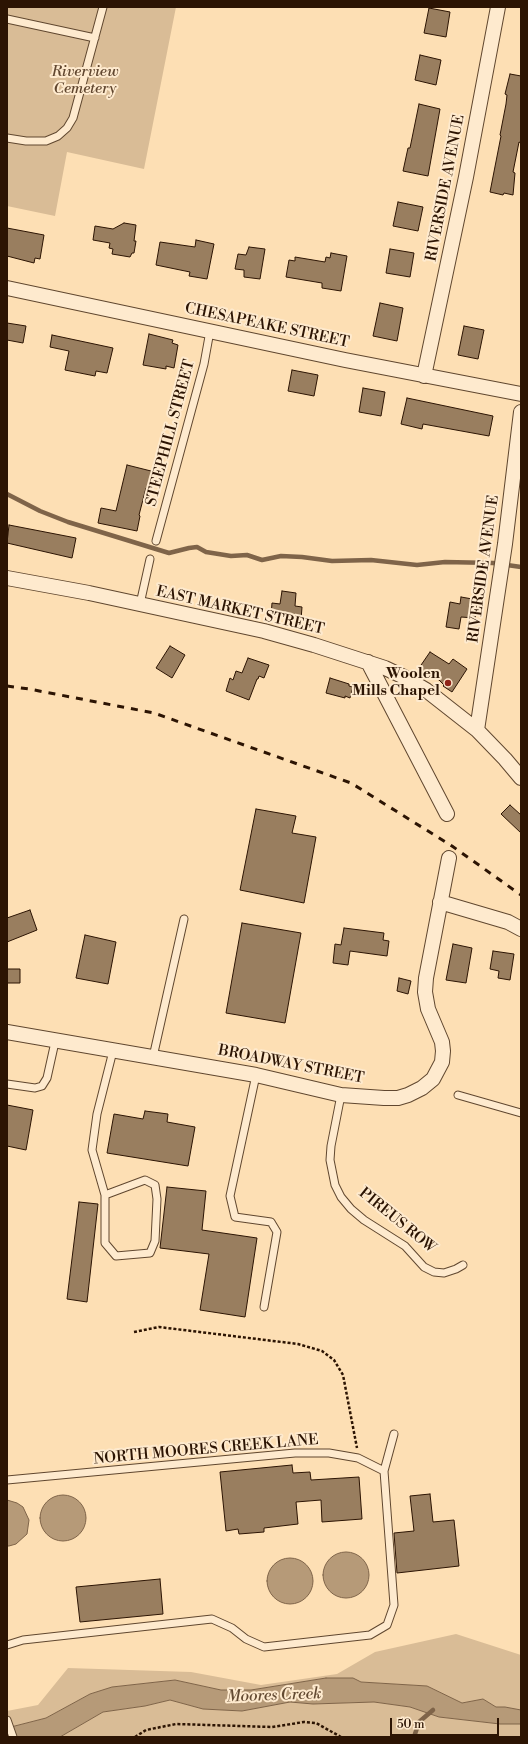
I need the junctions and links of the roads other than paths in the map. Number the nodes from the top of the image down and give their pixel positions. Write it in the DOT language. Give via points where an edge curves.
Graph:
graph roads {
  1 [pos="102,7"];
  2 [pos="498,7"];
  3 [pos="7,19"];
  4 [pos="95,38"];
  5 [pos="7,138"];
  6 [pos="7,288"];
  7 [pos="210,331"];
  8 [pos="424,376"];
  9 [pos="521,394"];
  10 [pos="521,412"];
  11 [pos="156,542"];
  12 [pos="150,559"];
  13 [pos="7,578"];
  14 [pos="140,604"];
  15 [pos="368,662"];
  16 [pos="477,730"];
  17 [pos="521,778"];
  18 [pos="447,814"];
  19 [pos="448,858"];
  20 [pos="440,902"];
  21 [pos="184,919"];
  22 [pos="521,929"];
  23 [pos="7,1032"];
  24 [pos="55,1042"];
  25 [pos="113,1051"];
  26 [pos="153,1057"];
  27 [pos="256,1075"];
  28 [pos="7,1084"];
  29 [pos="341,1095"];
  30 [pos="458,1095"];
  31 [pos="521,1113"];
  32 [pos="105,1195"];
  33 [pos="463,1265"];
  34 [pos="264,1307"];
  35 [pos="394,1434"];
  36 [pos="384,1471"];
  37 [pos="7,1480"];
  38 [pos="7,1645"];
  39 [pos="7,1720"];
  40 [pos="12,1737"];
  1 -- 4 [label="lane"];
  2 -- 8 [label="street, RIVERSIDE AVENUE" via="466,178"];
  3 -- 4 [label="lane"];
  4 -- 5 [label="lane" via="73,118 67,128 58,136 46,140 26,141"];
  6 -- 7 [label="street, CHESAPEAKE STREET"];
  7 -- 8 [label="street, CHESAPEAKE STREET"];
  7 -- 11 [label="lane, STEEPHILL STREET" via="204,364"];
  8 -- 9 [label="street, CHESAPEAKE STREET"];
  10 -- 16 [label="street, RIVERSIDE AVENUE" via="505,544"];
  12 -- 14 [label="lane"];
  13 -- 14 [label="street, EAST MARKET STREET"];
  14 -- 15 [label="street, EAST MARKET STREET" via="264,631"];
  15 -- 16 [label="street, EAST MARKET STREET" via="402,676 426,690"];
  15 -- 18 [label="street"];
  16 -- 17 [label="street, EAST MARKET STREET"];
  19 -- 20 [label="street, BROADWAY STREET"];
  20 -- 22 [label="street" via="508,922"];
  20 -- 29 [label="street, BROADWAY STREET" via="425,992 428,1009 443,1046 439,1071 434,1079 422,1088 398,1098"];
  21 -- 26 [label="lane"];
  23 -- 24 [label="street, BROADWAY STREET"];
  24 -- 25 [label="street, BROADWAY STREET"];
  24 -- 28 [label="lane" via="47,1078 42,1086 35,1088"];
  25 -- 26 [label="street, BROADWAY STREET"];
  25 -- 32 [label="lane" via="92,1150"];
  26 -- 27 [label="street, BROADWAY STREET"];
  27 -- 29 [label="street, BROADWAY STREET"];
  27 -- 34 [label="lane" via="230,1196 235,1217 271,1222 277,1232"];
  29 -- 33 [label="lane, PIREUS ROW" via="330,1160 335,1184 341,1197 364,1220 405,1246 424,1267 444,1273"];
  30 -- 31 [label="lane"];
  32 -- 32 [label="lane" via="105,1243 116,1256 150,1253 155,1241 155,1185 145,1180"];
  35 -- 36 [label="lane"];
  36 -- 37 [label="lane, NORTH MOORES CREEK LANE" via="358,1458 329,1453 295,1453"];
  36 -- 38 [label="lane" via="394,1605 387,1624 370,1635 264,1647 212,1619 23,1640"];
  39 -- 40 [label="lane"];
}
